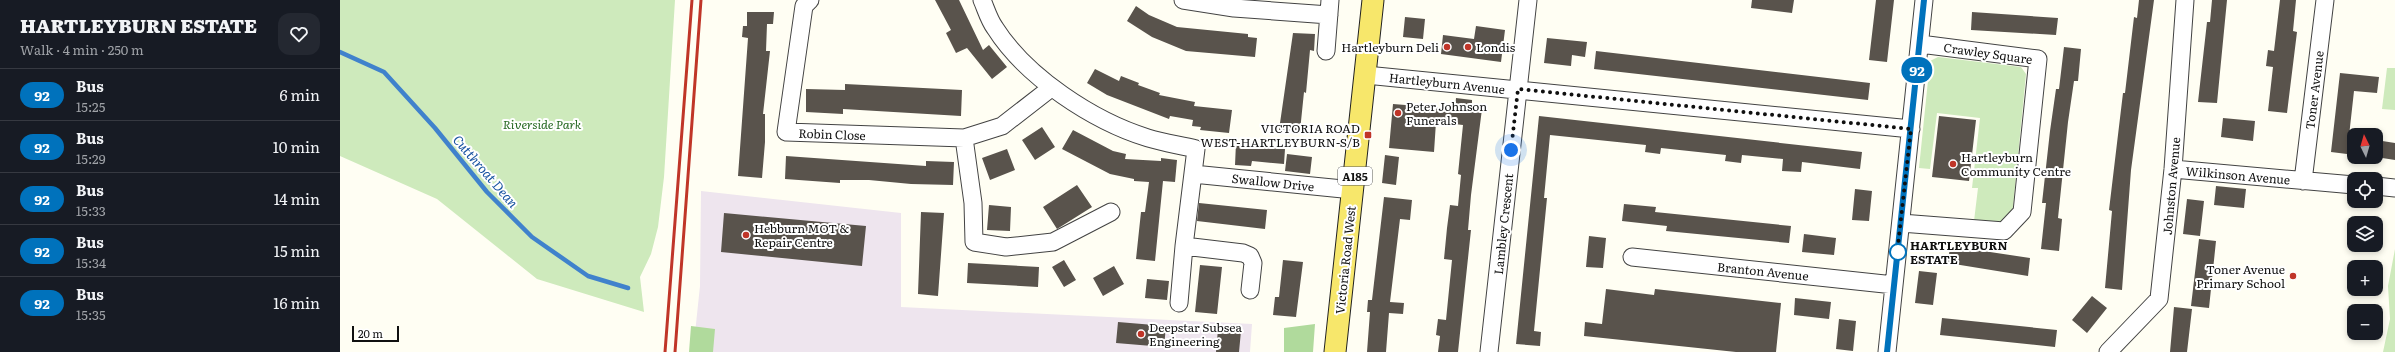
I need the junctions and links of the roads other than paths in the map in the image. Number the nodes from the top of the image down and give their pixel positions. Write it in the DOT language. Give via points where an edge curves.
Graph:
graph roads {
  1 [pos="810,0"];
  2 [pos="982,0"];
  3 [pos="1183,0"];
  4 [pos="1373,0"];
  5 [pos="1528,0"];
  6 [pos="1924,0"];
  7 [pos="2185,0"];
  8 [pos="2325,0"];
  9 [pos="1330,7"];
  10 [pos="1920,44"];
  11 [pos="1326,51"];
  12 [pos="1366,75"];
  13 [pos="1051,88"];
  14 [pos="1518,89"];
  15 [pos="1911,129"];
  16 [pos="964,138"];
  17 [pos="2173,169"];
  18 [pos="1194,174"];
  19 [pos="2303,181"];
  20 [pos="2347,184"];
  21 [pos="2383,187"];
  22 [pos="2395,188"];
  23 [pos="1353,190"];
  24 [pos="1110,212"];
  25 [pos="1901,223"];
  26 [pos="1184,246"];
  27 [pos="1632,258"];
  28 [pos="1894,285"];
  29 [pos="1250,290"];
  30 [pos="1179,303"];
  31 [pos="1335,352"];
  32 [pos="1489,352"];
  33 [pos="1887,352"];
  34 [pos="2108,352"];
  1 -- 16 [label="street, Robin Close" via="804,6 786,132"];
  2 -- 13 [label="street" via="994,27 1012,50"];
  3 -- 9 [label="street" via="1234,8"];
  4 -- 12 [label="main road, Victoria Road West / A185"];
  5 -- 14 [label="street, Lambley Crescent"];
  6 -- 10 [label="street"];
  7 -- 17 [label="street, Johnston Avenue"];
  8 -- 19 [label="street, Toner Avenue"];
  9 -- 11 [label="street"];
  10 -- 15 [label="street"];
  10 -- 25 [label="street, Crawley Square" via="2038,59 2022,212 2004,231"];
  12 -- 14 [label="street, Hartleyburn Avenue"];
  12 -- 23 [label="main road, Victoria Road West / A185"];
  13 -- 16 [label="street, Robin Close" via="1002,126"];
  13 -- 18 [label="street" via="1108,122 1148,138 1196,149"];
  14 -- 15 [label="street, Hartleyburn Avenue"];
  14 -- 32 [label="street, Lambley Crescent"];
  15 -- 25 [label="street"];
  16 -- 24 [label="street" via="973,203 974,242 1006,247 1054,242"];
  17 -- 19 [label="street, Wilkinson Avenue"];
  17 -- 34 [label="street, Johnston Avenue" via="2159,299"];
  18 -- 23 [label="street, Swallow Drive"];
  18 -- 26 [label="street"];
  19 -- 20 [label="street, Wilkinson Avenue"];
  21 -- 22 [label="street"];
  23 -- 31 [label="main road, Victoria Road West / A185"];
  25 -- 28 [label="street"];
  26 -- 29 [label="street" via="1250,256 1253,263"];
  26 -- 30 [label="street"];
  27 -- 28 [label="street, Branton Avenue"];
  28 -- 33 [label="street"];
}
